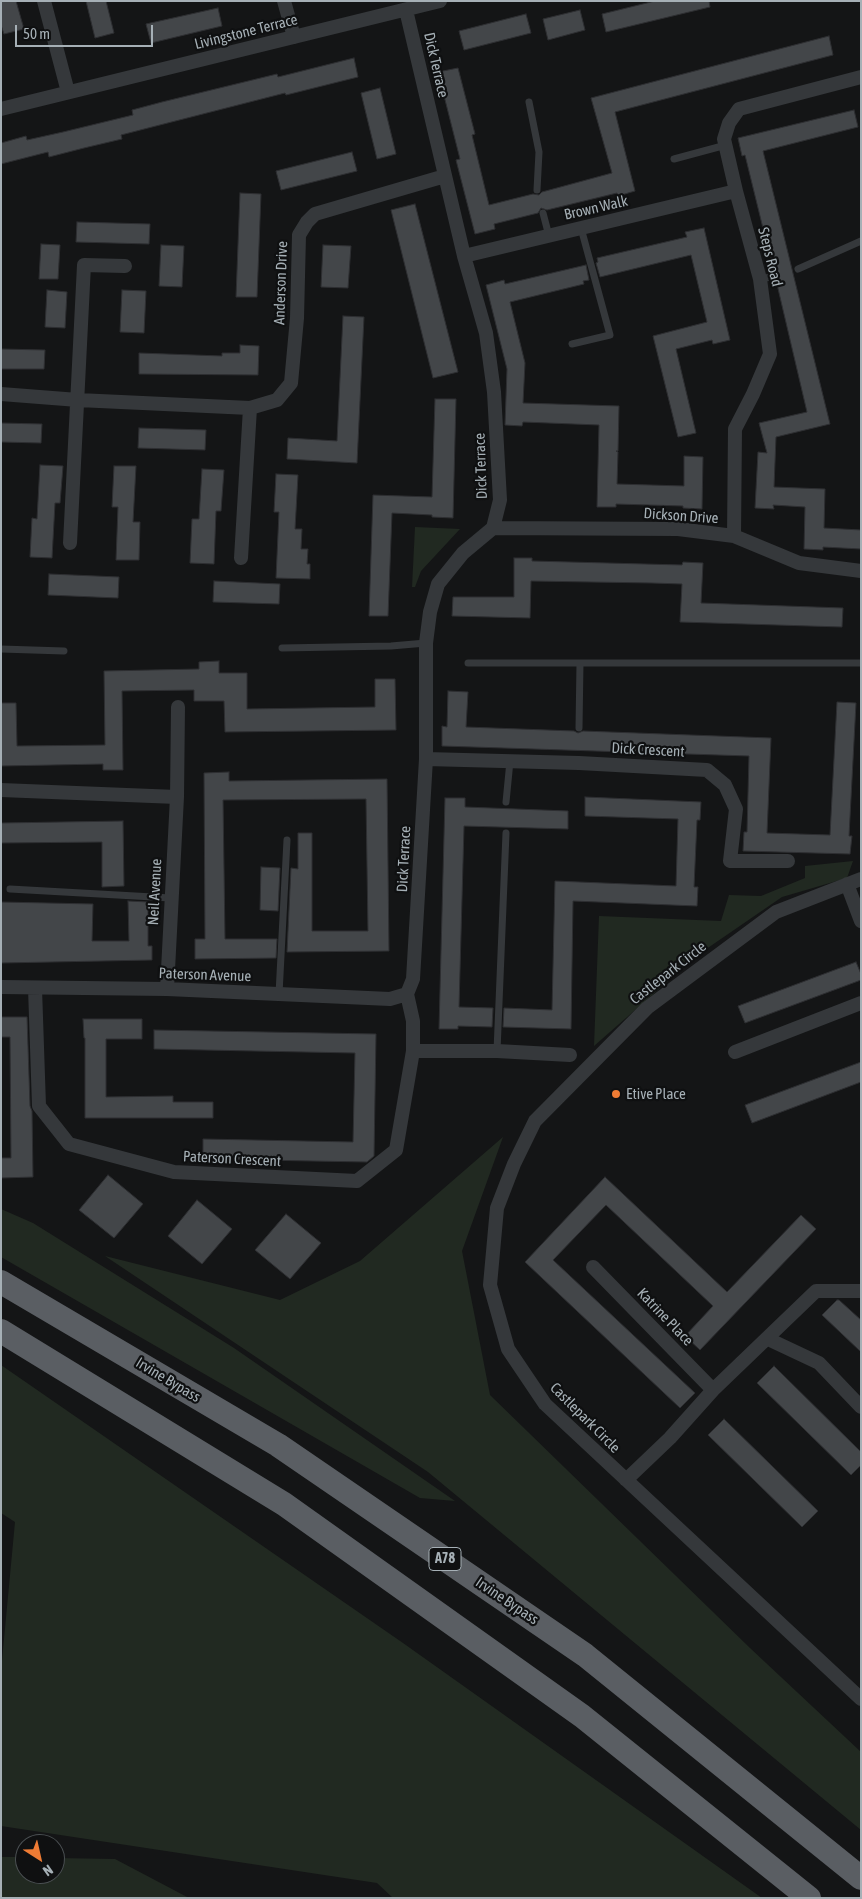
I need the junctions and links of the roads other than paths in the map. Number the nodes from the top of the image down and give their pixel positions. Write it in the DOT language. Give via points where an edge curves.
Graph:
graph roads {
  1 [pos="44,1"];
  2 [pos="284,1"];
  3 [pos="440,1"];
  4 [pos="406,10"];
  5 [pos="294,37"];
  6 [pos="861,77"];
  7 [pos="68,92"];
  8 [pos="529,102"];
  9 [pos="1,109"];
  10 [pos="726,145"];
  11 [pos="674,158"];
  12 [pos="445,176"];
  13 [pos="538,190"];
  14 [pos="736,191"];
  15 [pos="543,213"];
  16 [pos="581,228"];
  17 [pos="549,236"];
  18 [pos="861,241"];
  19 [pos="464,256"];
  20 [pos="125,266"];
  21 [pos="798,269"];
  22 [pos="572,344"];
  23 [pos="1,394"];
  24 [pos="78,400"];
  25 [pos="250,408"];
  26 [pos="493,528"];
  27 [pos="734,536"];
  28 [pos="70,543"];
  29 [pos="241,558"];
  30 [pos="861,571"];
  31 [pos="426,643"];
  32 [pos="282,648"];
  33 [pos="1,649"];
  34 [pos="64,651"];
  35 [pos="468,663"];
  36 [pos="580,663"];
  37 [pos="861,663"];
  38 [pos="178,707"];
  39 [pos="579,728"];
  40 [pos="426,759"];
  41 [pos="510,761"];
  42 [pos="1,790"];
  43 [pos="177,797"];
  44 [pos="506,802"];
  45 [pos="506,833"];
  46 [pos="286,840"];
  47 [pos="788,861"];
  48 [pos="861,879"];
  49 [pos="847,884"];
  50 [pos="10,889"];
  51 [pos="171,898"];
  52 [pos="861,921"];
  53 [pos="1,987"];
  54 [pos="35,988"];
  55 [pos="166,989"];
  56 [pos="279,994"];
  57 [pos="407,994"];
  58 [pos="861,1003"];
  59 [pos="497,1051"];
  60 [pos="413,1052"];
  61 [pos="735,1052"];
  62 [pos="570,1055"];
  63 [pos="593,1266"];
  64 [pos="1,1282"];
  65 [pos="861,1292"];
  66 [pos="1,1331"];
  67 [pos="768,1339"];
  68 [pos="713,1390"];
  69 [pos="861,1407"];
  70 [pos="626,1480"];
  71 [pos="861,1699"];
  72 [pos="861,1878"];
  73 [pos="809,1898"];
  1 -- 7 [label="street"];
  2 -- 5 [label="street"];
  3 -- 4 [label="street, Livingstone Terrace"];
  4 -- 5 [label="street, Livingstone Terrace"];
  4 -- 12 [label="street, Dick Terrace"];
  5 -- 7 [label="street, Livingstone Terrace"];
  6 -- 10 [label="street, Steps Road" via="738,109 729,123 724,139"];
  7 -- 9 [label="street, Livingstone Terrace"];
  8 -- 13 [label="lane" via="539,152"];
  10 -- 11 [label="lane"];
  10 -- 14 [label="street, Steps Road"];
  12 -- 19 [label="street, Dick Terrace"];
  12 -- 25 [label="street, Anderson Drive" via="315,214 307,222 299,235 292,383 277,400"];
  14 -- 16 [label="street, Brown Walk"];
  14 -- 27 [label="street, Steps Road" via="766,278 770,354 735,429"];
  15 -- 17 [label="lane"];
  16 -- 17 [label="street, Brown Walk"];
  16 -- 22 [label="lane" via="610,335"];
  17 -- 19 [label="street, Brown Walk"];
  18 -- 21 [label="lane"];
  19 -- 26 [label="street, Dick Terrace" via="486,333 494,392 500,500"];
  20 -- 24 [label="street" via="84,265"];
  23 -- 24 [label="street, Anderson Drive"];
  24 -- 25 [label="street, Anderson Drive"];
  24 -- 28 [label="street"];
  25 -- 29 [label="street"];
  26 -- 27 [label="street, Dickson Drive" via="678,529"];
  26 -- 31 [label="street, Dick Terrace" via="463,553 438,584"];
  27 -- 30 [label="street, Dickson Drive" via="799,563"];
  31 -- 32 [label="lane"];
  31 -- 40 [label="street, Dick Terrace"];
  33 -- 34 [label="lane"];
  35 -- 36 [label="lane"];
  36 -- 37 [label="lane"];
  36 -- 39 [label="lane"];
  38 -- 43 [label="street, Neil Avenue"];
  40 -- 41 [label="street, Dick Crescent"];
  40 -- 57 [label="street, Dick Terrace" via="413,979"];
  41 -- 44 [label="lane"];
  41 -- 47 [label="street, Dick Crescent" via="579,758 707,770 725,784 736,809 730,862"];
  42 -- 43 [label="street"];
  43 -- 51 [label="street, Neil Avenue"];
  45 -- 59 [label="lane"];
  46 -- 56 [label="lane"];
  48 -- 49 [label="street, Castlepark Circle"];
  49 -- 52 [label="street"];
  49 -- 70 [label="street, Castlepark Circle" via="776,912 647,1008 535,1121 497,1208 490,1285 508,1349 545,1404"];
  50 -- 51 [label="lane"];
  51 -- 55 [label="street, Neil Avenue"];
  53 -- 54 [label="street, Paterson Avenue"];
  54 -- 55 [label="street, Paterson Avenue"];
  54 -- 60 [label="street, Paterson Crescent" via="40,1106 45,1114 68,1144 174,1172 357,1181 396,1150"];
  55 -- 56 [label="street, Paterson Avenue"];
  56 -- 57 [label="street, Paterson Avenue" via="390,1000"];
  57 -- 60 [label="street, Paterson Crescent" via="413,1021"];
  58 -- 61 [label="street"];
  59 -- 60 [label="street"];
  59 -- 62 [label="street"];
  63 -- 68 [label="street, Katrine Place"];
  64 -- 72 [label="highway, Irvine Bypass / A78" via="278,1445 585,1655"];
  65 -- 67 [label="street" via="816,1291"];
  66 -- 73 [label="highway" via="284,1504 582,1716"];
  67 -- 68 [label="street"];
  67 -- 69 [label="street" via="819,1363"];
  68 -- 70 [label="street"];
  70 -- 71 [label="street, Castlepark Circle"];
}
